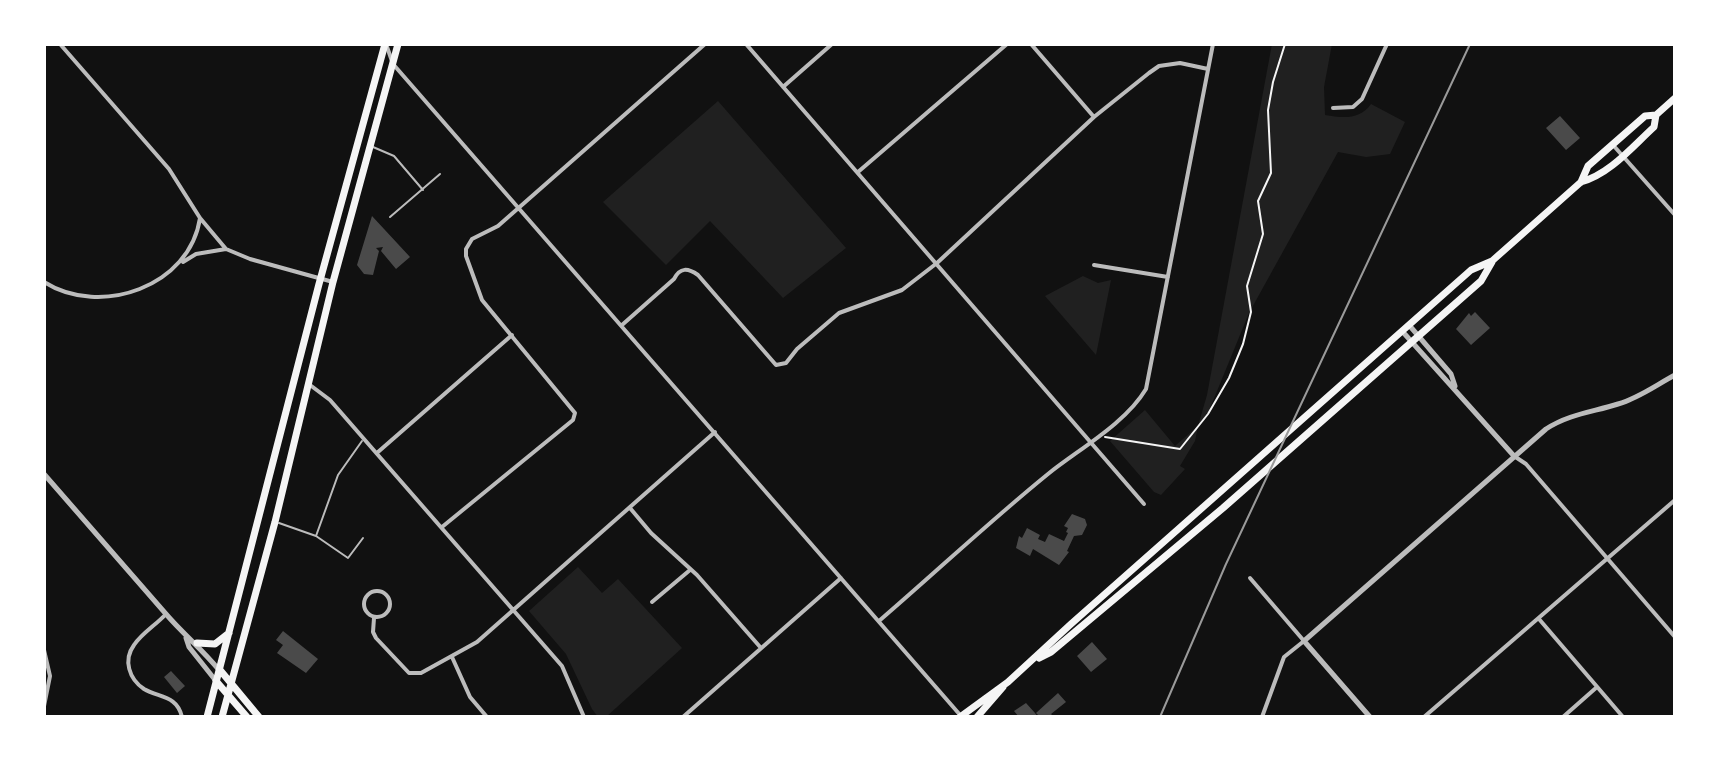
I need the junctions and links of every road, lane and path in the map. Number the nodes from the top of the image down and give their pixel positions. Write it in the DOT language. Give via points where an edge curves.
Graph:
graph roads {
  1 [pos="60,44"];
  2 [pos="398,44"];
  3 [pos="705,44"];
  4 [pos="746,44"];
  5 [pos="832,44"];
  6 [pos="1007,44"];
  7 [pos="1031,44"];
  8 [pos="1213,44"];
  9 [pos="1285,44"];
  10 [pos="1387,44"];
  11 [pos="386,46"];
  12 [pos="393,64"];
  13 [pos="1208,69"];
  14 [pos="783,87"];
  15 [pos="1675,98"];
  16 [pos="1333,108"];
  17 [pos="1656,115"];
  18 [pos="1094,117"];
  19 [pos="1612,145"];
  20 [pos="371,146"];
  21 [pos="1622,156"];
  22 [pos="858,172"];
  23 [pos="440,174"];
  24 [pos="1581,182"];
  25 [pos="423,190"];
  26 [pos="518,207"];
  27 [pos="1675,215"];
  28 [pos="390,217"];
  29 [pos="200,218"];
  30 [pos="332,242"];
  31 [pos="226,249"];
  32 [pos="342,251"];
  33 [pos="1492,261"];
  34 [pos="937,263"];
  35 [pos="180,264"];
  36 [pos="1094,265"];
  37 [pos="1168,277"];
  38 [pos="321,279"];
  39 [pos="44,282"];
  40 [pos="333,282"];
  41 [pos="622,325"];
  42 [pos="1409,325"];
  43 [pos="1402,331"];
  44 [pos="512,335"];
  45 [pos="1419,336"];
  46 [pos="1411,343"];
  47 [pos="1675,375"];
  48 [pos="308,383"];
  49 [pos="1455,387"];
  50 [pos="715,432"];
  51 [pos="1099,436"];
  52 [pos="364,438"];
  53 [pos="1093,443"];
  54 [pos="378,453"];
  55 [pos="1514,456"];
  56 [pos="44,474"];
  57 [pos="1675,500"];
  58 [pos="1144,504"];
  59 [pos="630,508"];
  60 [pos="275,522"];
  61 [pos="442,527"];
  62 [pos="316,536"];
  63 [pos="363,538"];
  64 [pos="1608,559"];
  65 [pos="690,570"];
  66 [pos="841,578"];
  67 [pos="1250,578"];
  68 [pos="652,602"];
  69 [pos="514,610"];
  70 [pos="166,614"];
  71 [pos="374,618"];
  72 [pos="1539,619"];
  73 [pos="879,621"];
  74 [pos="229,633"];
  75 [pos="186,637"];
  76 [pos="1675,637"];
  77 [pos="1304,641"];
  78 [pos="197,643"];
  79 [pos="761,648"];
  80 [pos="44,650"];
  81 [pos="452,657"];
  82 [pos="1030,663"];
  83 [pos="220,670"];
  84 [pos="216,681"];
  85 [pos="232,685"];
  86 [pos="1004,685"];
  87 [pos="1597,687"];
  88 [pos="229,696"];
  89 [pos="44,706"];
  90 [pos="182,717"];
  91 [pos="207,717"];
  92 [pos="222,717"];
  93 [pos="247,717"];
  94 [pos="259,717"];
  95 [pos="487,717"];
  96 [pos="584,717"];
  97 [pos="683,717"];
  98 [pos="961,717"];
  99 [pos="977,717"];
  100 [pos="1262,717"];
  101 [pos="1370,717"];
  102 [pos="1424,717"];
  103 [pos="1563,717"];
  104 [pos="1623,717"];
  1 -- 29 [label="street" via="169,169"];
  2 -- 12 [label="main road"];
  3 -- 26 [label="street"];
  4 -- 14 [label="street"];
  5 -- 14 [label="street"];
  6 -- 22 [label="street"];
  7 -- 18 [label="street"];
  8 -- 13 [label="street"];
  9 -- 51 [label="path" via="1268,110 1270,177 1258,201 1263,234 1247,286 1251,312 1229,378 1180,449"];
  10 -- 16 [label="street" via="1362,99 1353,107"];
  11 -- 12 [label="street"];
  11 -- 30 [label="main road"];
  12 -- 20 [label="main road"];
  12 -- 26 [label="street"];
  13 -- 18 [label="street" via="1180,63 1159,66"];
  13 -- 37 [label="street"];
  14 -- 22 [label="street"];
  15 -- 17 [label="main road"];
  17 -- 19 [label="main road" via="1645,116"];
  17 -- 21 [label="main road" via="1654,127"];
  18 -- 34 [label="street"];
  19 -- 21 [label="street"];
  19 -- 24 [label="main road" via="1588,166"];
  20 -- 25 [label="lane" via="394,156"];
  20 -- 32 [label="main road"];
  21 -- 24 [label="main road" via="1596,178"];
  21 -- 27 [label="street"];
  22 -- 34 [label="street"];
  23 -- 25 [label="lane"];
  24 -- 33 [label="main road"];
  25 -- 28 [label="lane"];
  26 -- 41 [label="street"];
  26 -- 44 [label="street" via="492,230 472,239 466,252 482,300"];
  29 -- 31 [label="street"];
  29 -- 35 [label="street"];
  30 -- 32 [label="main road"];
  30 -- 38 [label="main road"];
  31 -- 35 [label="street" via="196,254"];
  31 -- 38 [label="street"];
  32 -- 40 [label="main road"];
  33 -- 42 [label="main road" via="1471,270"];
  33 -- 45 [label="main road" via="1481,281"];
  34 -- 41 [label="street" via="902,290 839,313 781,365 691,270 677,273"];
  34 -- 53 [label="street"];
  35 -- 39 [label="street" via="150,285 115,295 73,293"];
  36 -- 37 [label="street"];
  37 -- 51 [label="street" via="1146,389"];
  38 -- 40 [label="street"];
  38 -- 74 [label="main road"];
  40 -- 48 [label="main road"];
  41 -- 50 [label="street"];
  42 -- 43 [label="main road"];
  42 -- 45 [label="street"];
  43 -- 46 [label="street"];
  43 -- 82 [label="main road"];
  44 -- 54 [label="street"];
  44 -- 61 [label="street" via="575,416"];
  45 -- 46 [label="main road"];
  45 -- 49 [label="street" via="1451,374"];
  46 -- 49 [label="street"];
  46 -- 82 [label="main road" via="1211,518 1051,652"];
  47 -- 55 [label="street" via="1620,404 1560,420"];
  48 -- 52 [label="street"];
  48 -- 60 [label="main road"];
  49 -- 55 [label="street"];
  50 -- 59 [label="street"];
  50 -- 66 [label="street"];
  51 -- 53 [label="street"];
  52 -- 54 [label="street"];
  52 -- 62 [label="lane" via="338,475"];
  53 -- 58 [label="street"];
  53 -- 73 [label="street" via="1049,473"];
  54 -- 61 [label="street"];
  55 -- 64 [label="street"];
  55 -- 77 [label="street"];
  56 -- 70 [label="street"];
  57 -- 64 [label="street"];
  59 -- 65 [label="street"];
  59 -- 69 [label="street"];
  60 -- 62 [label="lane"];
  60 -- 85 [label="main road"];
  61 -- 69 [label="street"];
  62 -- 63 [label="lane" via="348,558"];
  64 -- 72 [label="street"];
  64 -- 76 [label="street"];
  65 -- 68 [label="street"];
  65 -- 79 [label="street"];
  66 -- 73 [label="street"];
  66 -- 79 [label="street"];
  67 -- 77 [label="street"];
  69 -- 81 [label="street"];
  69 -- 96 [label="street" via="562,666"];
  70 -- 75 [label="street"];
  70 -- 90 [label="street" via="139,638 128,664 145,690 171,699"];
  71 -- 71 [label="street" via="387,612 390,604 380,591 364,601"];
  71 -- 81 [label="street" via="376,638 409,673 421,673"];
  72 -- 87 [label="street"];
  72 -- 102 [label="street"];
  73 -- 98 [label="street"];
  74 -- 78 [label="main road" via="215,644"];
  74 -- 83 [label="main road"];
  75 -- 78 [label="street"];
  75 -- 84 [label="street"];
  77 -- 100 [label="street" via="1278,667"];
  77 -- 101 [label="street"];
  78 -- 83 [label="street"];
  79 -- 97 [label="street"];
  80 -- 89 [label="street" via="50,676"];
  81 -- 95 [label="street" via="470,697"];
  82 -- 86 [label="main road"];
  83 -- 84 [label="main road"];
  83 -- 85 [label="main road"];
  84 -- 88 [label="main road"];
  84 -- 91 [label="main road"];
  85 -- 88 [label="main road"];
  85 -- 94 [label="main road"];
  86 -- 98 [label="main road"];
  86 -- 99 [label="main road"];
  87 -- 103 [label="street"];
  87 -- 104 [label="street"];
  88 -- 92 [label="main road"];
  88 -- 93 [label="main road"];
}
